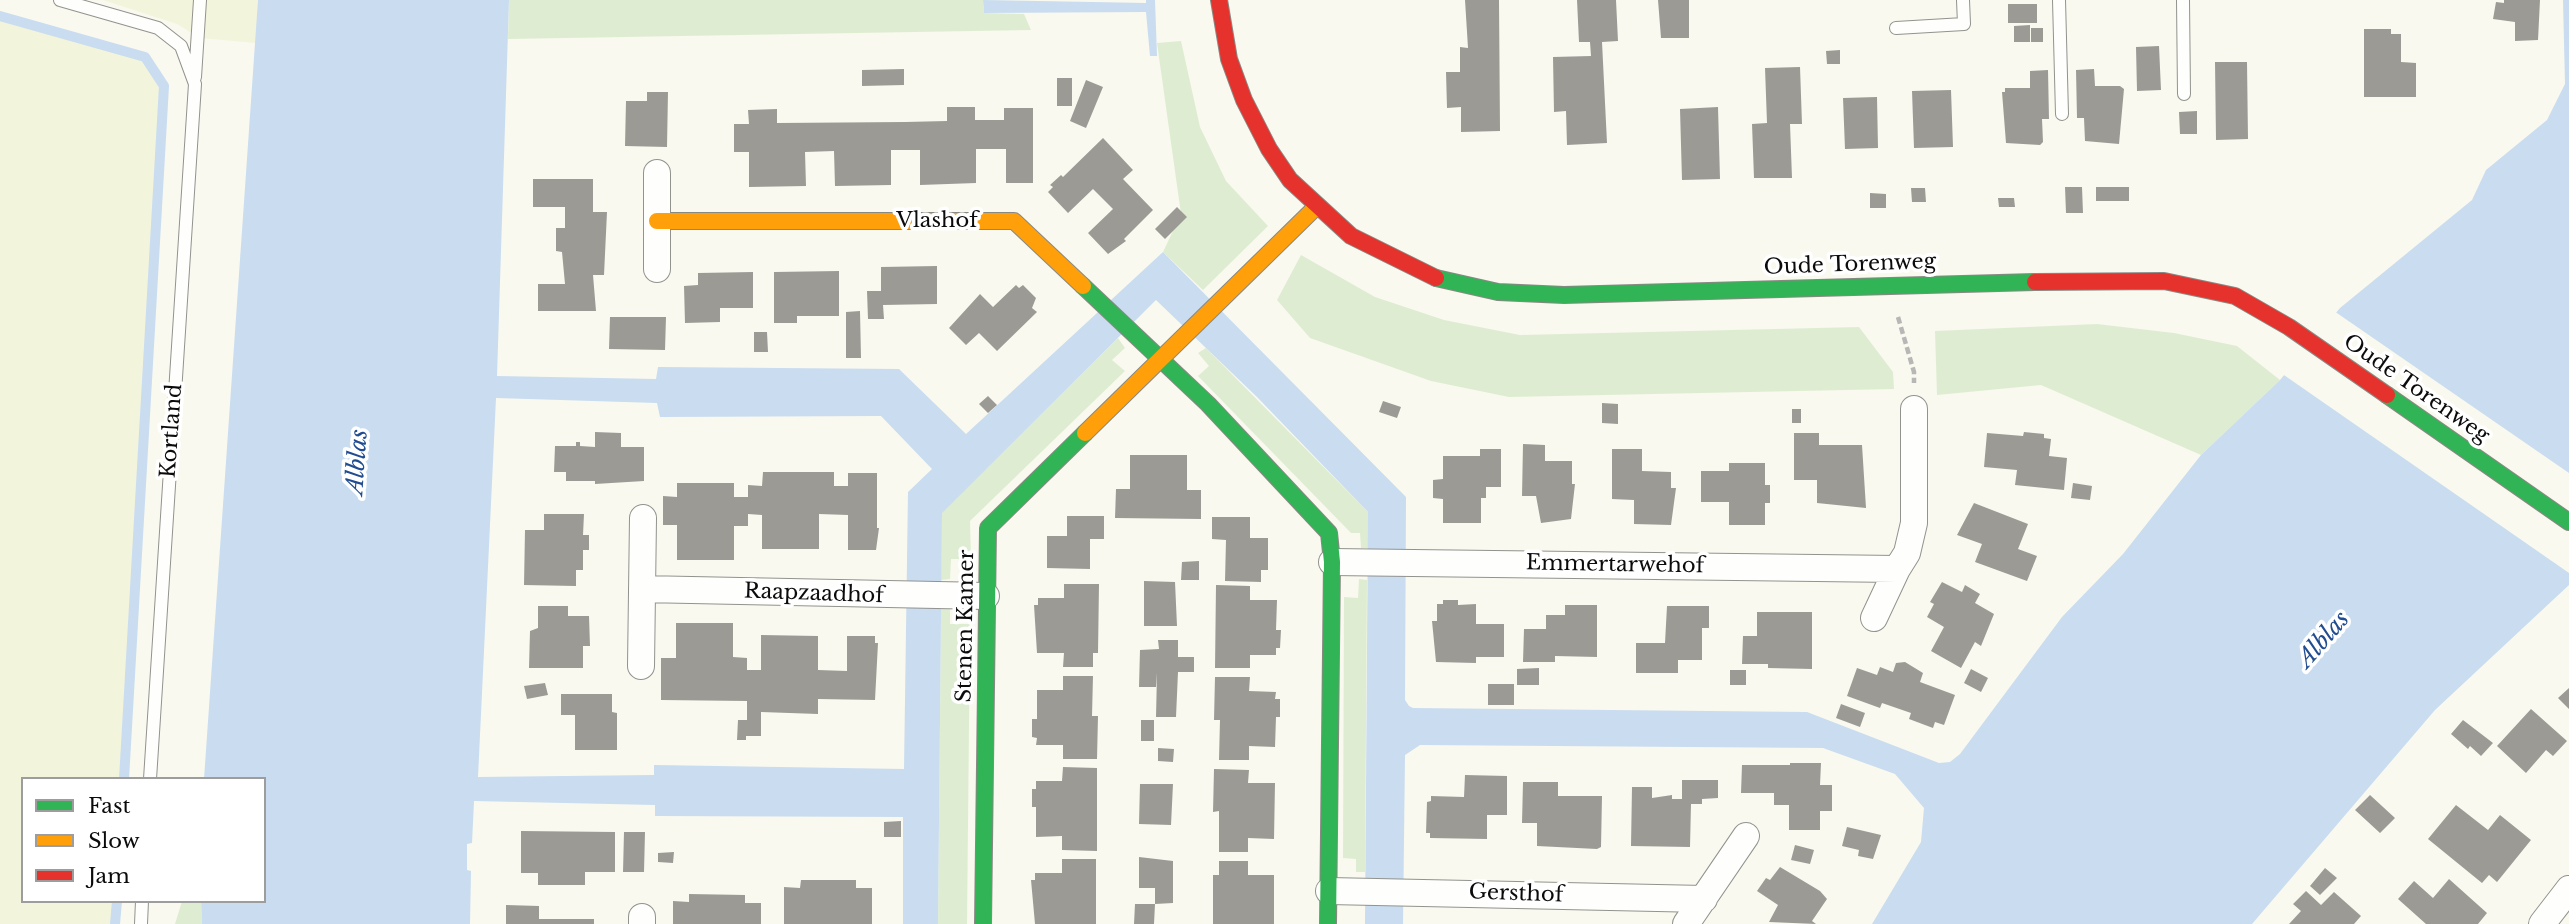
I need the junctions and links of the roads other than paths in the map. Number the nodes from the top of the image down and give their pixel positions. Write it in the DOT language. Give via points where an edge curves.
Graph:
graph roads {
  1 [pos="60,0"];
  2 [pos="200,0"];
  3 [pos="1219,0"];
  4 [pos="1963,0"];
  5 [pos="2059,0"];
  6 [pos="2183,0"];
  7 [pos="1896,28"];
  8 [pos="195,84"];
  9 [pos="2184,94"];
  10 [pos="2063,114"];
  11 [pos="657,173"];
  12 [pos="1317,206"];
  13 [pos="657,221"];
  14 [pos="657,269"];
  15 [pos="1161,360"];
  16 [pos="1914,409"];
  17 [pos="643,518"];
  18 [pos="2569,522"];
  19 [pos="1332,562"];
  20 [pos="1897,569"];
  21 [pos="642,589"];
  22 [pos="986,596"];
  23 [pos="1874,618"];
  24 [pos="641,666"];
  25 [pos="150,777"];
  26 [pos="1746,836"];
  27 [pos="2569,889"];
  28 [pos="1329,891"];
  29 [pos="1704,899"];
  30 [pos="142,903"];
  31 [pos="141,924"];
  32 [pos="983,924"];
  33 [pos="1328,924"];
  34 [pos="1686,924"];
  35 [pos="2542,924"];
  1 -- 8 [label="lane, Kortland" via="158,28 180,46"];
  2 -- 8 [label="lane, Kortland"];
  3 -- 12 [label="street, Oude Torenweg" via="1229,59 1244,100 1290,180"];
  4 -- 7 [label="lane" via="1964,24"];
  5 -- 10 [label="lane"];
  6 -- 9 [label="lane"];
  8 -- 25 [label="lane, Kortland"];
  11 -- 13 [label="street"];
  12 -- 15 [label="street, Stenen Kamer"];
  12 -- 18 [label="street, Oude Torenweg" via="1378,252 1429,276 1498,292 1564,295 2164,281 2235,296 2289,327"];
  13 -- 14 [label="street"];
  13 -- 15 [label="street, Vlashof" via="1014,221"];
  15 -- 19 [label="street" via="1329,533"];
  15 -- 22 [label="street, Stenen Kamer" via="988,528"];
  16 -- 20 [label="street" via="1914,523"];
  17 -- 21 [label="street"];
  19 -- 20 [label="street, Emmertarwehof"];
  19 -- 28 [label="street"];
  20 -- 23 [label="street"];
  21 -- 22 [label="street, Raapzaadhof"];
  21 -- 24 [label="street"];
  22 -- 32 [label="street, Stenen Kamer"];
  26 -- 29 [label="street"];
  27 -- 35 [label="street"];
  28 -- 29 [label="street, Gersthof"];
  28 -- 33 [label="street"];
  29 -- 34 [label="street"];
  30 -- 31 [label="lane"];
}
